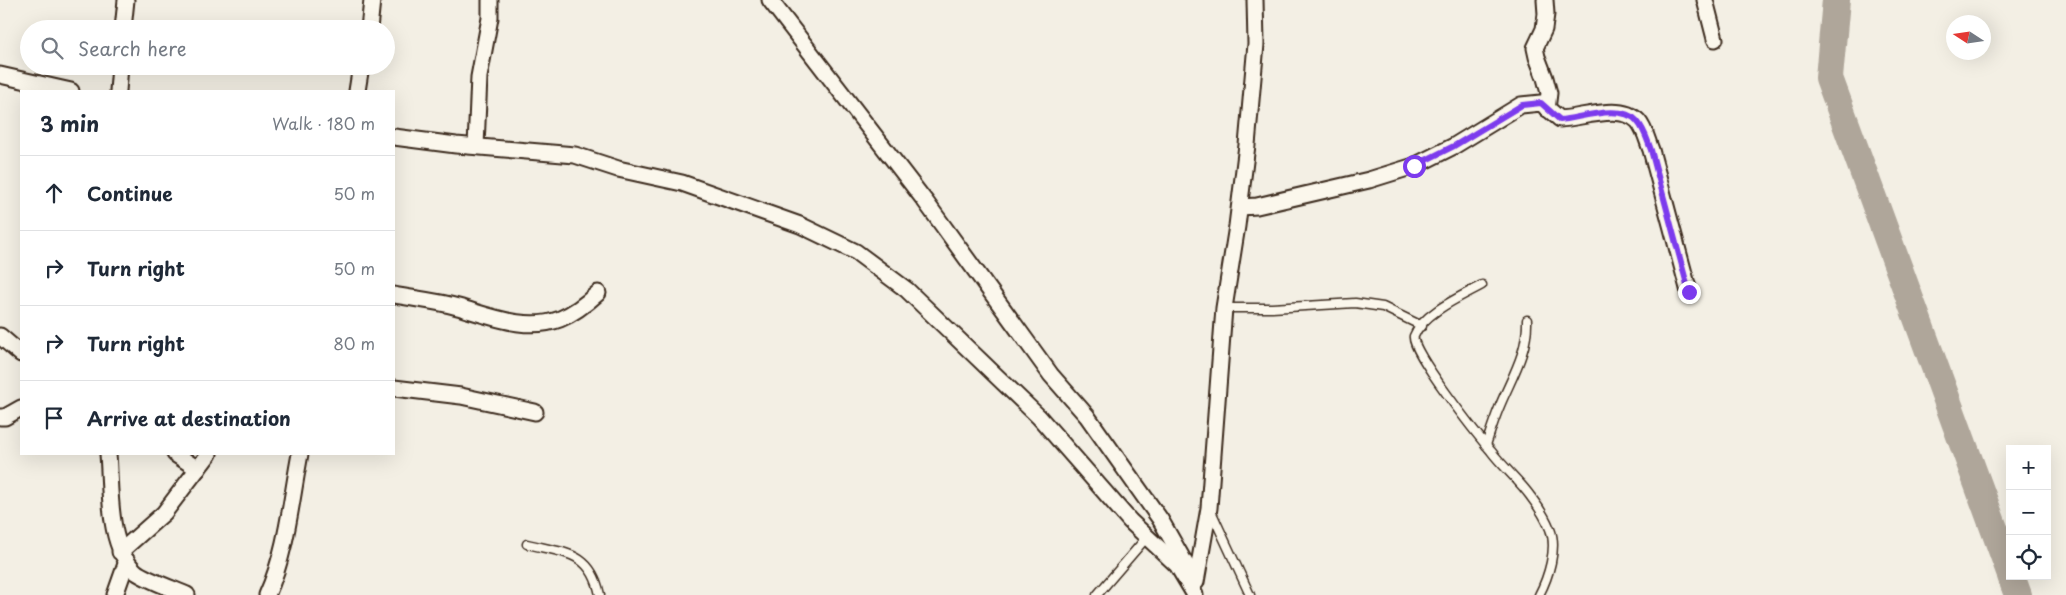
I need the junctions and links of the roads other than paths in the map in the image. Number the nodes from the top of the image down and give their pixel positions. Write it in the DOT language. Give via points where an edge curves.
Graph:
graph roads {
  1 [pos="126,0"];
  2 [pos="372,0"];
  3 [pos="490,0"];
  4 [pos="770,0"];
  5 [pos="1255,0"];
  6 [pos="1545,0"];
  7 [pos="1705,0"];
  8 [pos="124,20"];
  9 [pos="370,20"];
  10 [pos="1715,39"];
  11 [pos="0,75"];
  12 [pos="119,75"];
  13 [pos="359,75"];
  14 [pos="67,90"];
  15 [pos="118,90"];
  16 [pos="356,90"];
  17 [pos="1547,109"];
  18 [pos="395,137"];
  19 [pos="476,146"];
  20 [pos="1240,207"];
  21 [pos="1482,285"];
  22 [pos="1689,292"];
  23 [pos="598,294"];
  24 [pos="395,295"];
  25 [pos="1224,308"];
  26 [pos="1527,320"];
  27 [pos="1422,326"];
  28 [pos="0,336"];
  29 [pos="20,353"];
  30 [pos="395,388"];
  31 [pos="20,409"];
  32 [pos="535,412"];
  33 [pos="0,417"];
  34 [pos="1486,445"];
  35 [pos="108,455"];
  36 [pos="177,455"];
  37 [pos="208,455"];
  38 [pos="300,455"];
  39 [pos="198,469"];
  40 [pos="1209,508"];
  41 [pos="1147,537"];
  42 [pos="527,544"];
  43 [pos="124,556"];
  44 [pos="1196,591"];
  45 [pos="115,595"];
  46 [pos="187,595"];
  47 [pos="266,595"];
  48 [pos="600,595"];
  49 [pos="1097,595"];
  50 [pos="1250,595"];
  51 [pos="1539,595"];
  1 -- 8 [label="street"];
  2 -- 9 [label="street"];
  3 -- 19 [label="street" via="490,18 479,77"];
  4 -- 44 [label="street" via="925,201 1160,518"];
  5 -- 20 [label="street" via="1256,44"];
  6 -- 17 [label="street" via="1544,29 1535,48 1549,93"];
  7 -- 10 [label="street"];
  11 -- 14 [label="street"];
  12 -- 15 [label="street"];
  13 -- 16 [label="street"];
  17 -- 20 [label="street" via="1541,103 1522,105 1454,146 1387,175 1257,206"];
  17 -- 22 [label="street" via="1560,120 1615,112 1636,120 1644,130"];
  18 -- 19 [label="street"];
  19 -- 41 [label="street" via="574,156 682,183 800,225 856,252 907,290 1039,417"];
  20 -- 25 [label="street"];
  21 -- 27 [label="lane" via="1426,319"];
  23 -- 24 [label="street" via="559,320 534,324 507,321 456,306"];
  25 -- 27 [label="lane" via="1355,303 1383,307"];
  25 -- 40 [label="street"];
  26 -- 34 [label="lane" via="1524,352"];
  27 -- 34 [label="lane" via="1413,337 1414,345"];
  28 -- 29 [label="street"];
  30 -- 32 [label="street" via="461,396"];
  31 -- 33 [label="street"];
  34 -- 51 [label="lane" via="1531,497 1551,531 1552,557"];
  35 -- 43 [label="street" via="114,528"];
  36 -- 39 [label="street"];
  37 -- 39 [label="street"];
  38 -- 47 [label="street" via="290,513 274,579"];
  39 -- 43 [label="street" via="164,513"];
  40 -- 44 [label="street"];
  40 -- 50 [label="lane"];
  41 -- 44 [label="street" via="1177,564"];
  41 -- 49 [label="lane"];
  42 -- 48 [label="lane" via="586,562"];
  43 -- 45 [label="street"];
  43 -- 46 [label="street" via="135,572"];
}
